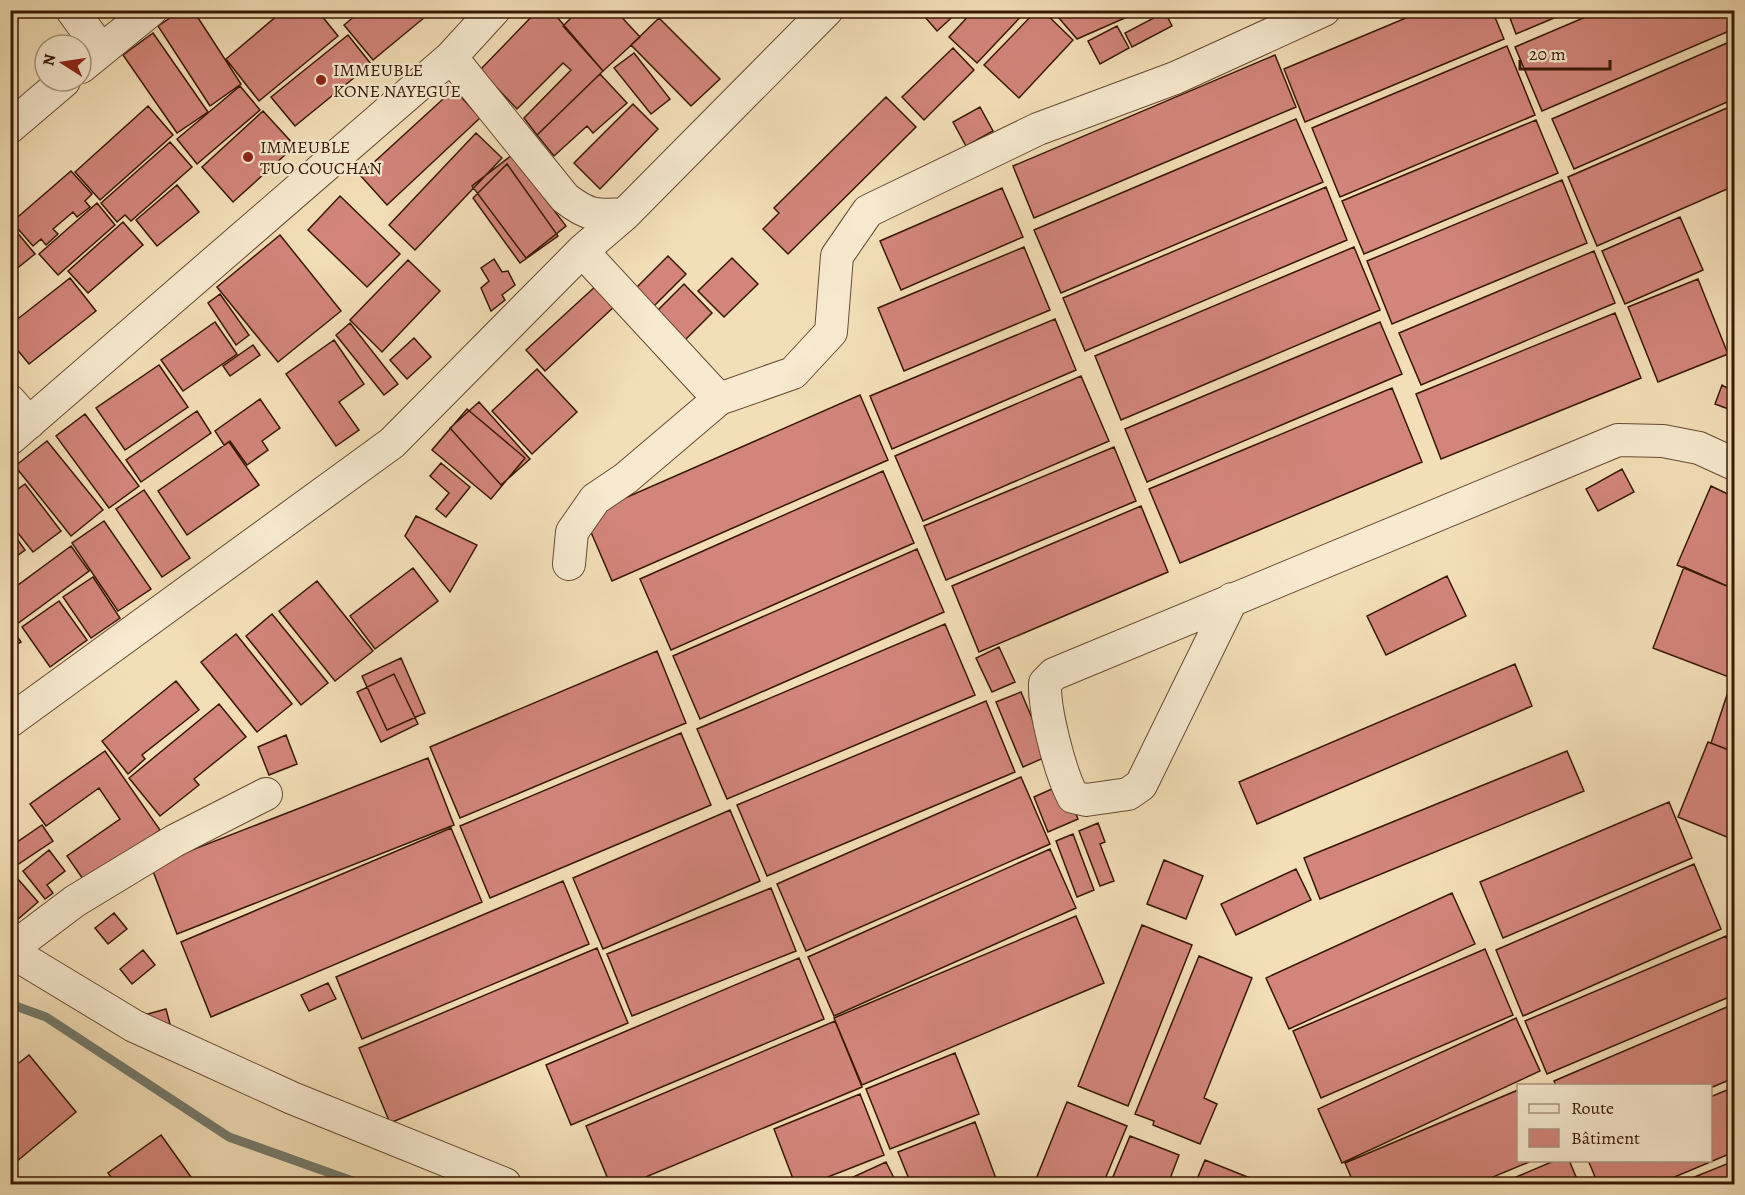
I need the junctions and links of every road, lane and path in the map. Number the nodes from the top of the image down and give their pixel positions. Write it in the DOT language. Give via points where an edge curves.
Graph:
graph roads {
  1 [pos="72,10"];
  2 [pos="151,10"];
  3 [pos="494,10"];
  4 [pos="827,10"];
  5 [pos="1324,10"];
  6 [pos="81,33"];
  7 [pos="93,56"];
  8 [pos="451,57"];
  9 [pos="50,93"];
  10 [pos="10,127"];
  11 [pos="625,214"];
  12 [pos="582,251"];
  13 [pos="719,399"];
  14 [pos="17,421"];
  15 [pos="1734,464"];
  16 [pos="569,564"];
  17 [pos="1232,599"];
  18 [pos="10,721"];
  19 [pos="266,794"];
  20 [pos="10,950"];
  21 [pos="505,1185"];
  1 -- 6 [label="street"];
  2 -- 7 [label="street"];
  3 -- 8 [label="street"];
  4 -- 11 [label="street"];
  5 -- 13 [label="street" via="1175,78 1038,129 868,211 837,256 831,332 793,373"];
  8 -- 11 [label="street" via="565,198 597,216"];
  8 -- 14 [label="street"];
  9 -- 10 [label="street"];
  11 -- 12 [label="street"];
  12 -- 13 [label="street"];
  12 -- 18 [label="street" via="392,443"];
  13 -- 16 [label="street" via="626,478 595,499 572,532"];
  15 -- 17 [label="street" via="1699,448 1663,441 1618,440"];
  17 -- 17 [label="street" via="1054,674 1045,683 1044,698 1065,782 1073,797 1086,800 1128,794 1141,785"];
  19 -- 20 [label="street" via="174,841 75,901"];
  20 -- 21 [label="street" via="134,1026 292,1098"];
}
